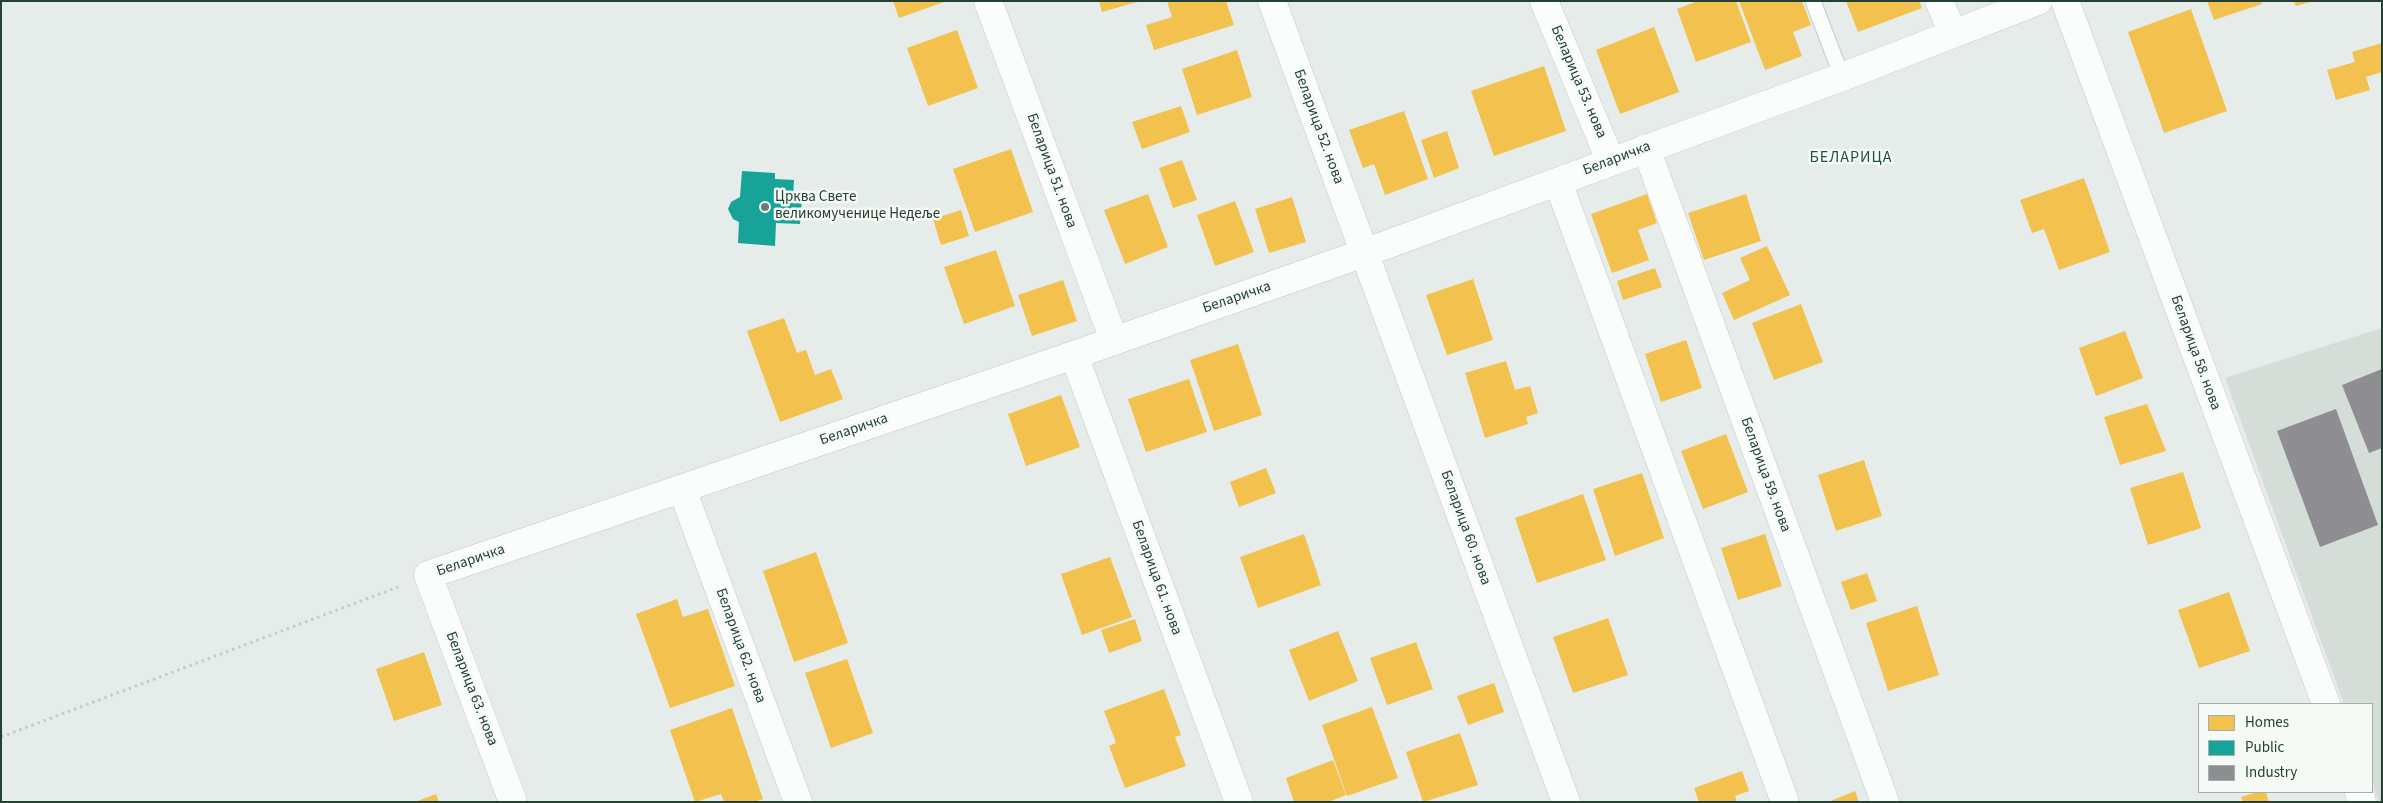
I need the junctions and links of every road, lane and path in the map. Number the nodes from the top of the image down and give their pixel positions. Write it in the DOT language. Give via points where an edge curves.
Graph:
graph roads {
  1 [pos="988,1"];
  2 [pos="1272,1"];
  3 [pos="1544,1"];
  4 [pos="1813,1"];
  5 [pos="1939,1"];
  6 [pos="2038,1"];
  7 [pos="2065,1"];
  8 [pos="1953,33"];
  9 [pos="1842,77"];
  10 [pos="1646,148"];
  11 [pos="1611,162"];
  12 [pos="1558,182"];
  13 [pos="1364,254"];
  14 [pos="1114,340"];
  15 [pos="1074,355"];
  16 [pos="682,489"];
  17 [pos="428,575"];
  18 [pos="2326,703"];
  19 [pos="1,737"];
  20 [pos="514,802"];
  21 [pos="798,802"];
  22 [pos="1239,802"];
  23 [pos="1566,802"];
  24 [pos="1785,802"];
  25 [pos="1885,802"];
  1 -- 14 [label="street, Беларица 51. нова"];
  2 -- 13 [label="street, Беларица 52. нова"];
  3 -- 11 [label="street, Беларица 53. нова"];
  4 -- 9 [label="lane"];
  5 -- 8 [label="street"];
  6 -- 8 [label="street, Беларичка"];
  7 -- 18 [label="street, Беларица 58. нова"];
  8 -- 9 [label="street, Беларичка"];
  9 -- 10 [label="street, Беларичка"];
  10 -- 11 [label="street, Беларичка"];
  10 -- 25 [label="street, Беларица 59. нова"];
  11 -- 12 [label="street, Беларичка"];
  12 -- 13 [label="street, Беларичка"];
  12 -- 24 [label="street"];
  13 -- 14 [label="street, Беларичка"];
  13 -- 23 [label="street, Беларица 60. нова"];
  14 -- 15 [label="street, Беларичка"];
  15 -- 16 [label="street, Беларичка"];
  15 -- 22 [label="street, Беларица 61. нова"];
  16 -- 17 [label="street, Беларичка"];
  16 -- 21 [label="street, Беларица 62. нова"];
  17 -- 19 [label="path"];
  17 -- 20 [label="street, Беларица 63. нова"];
}
